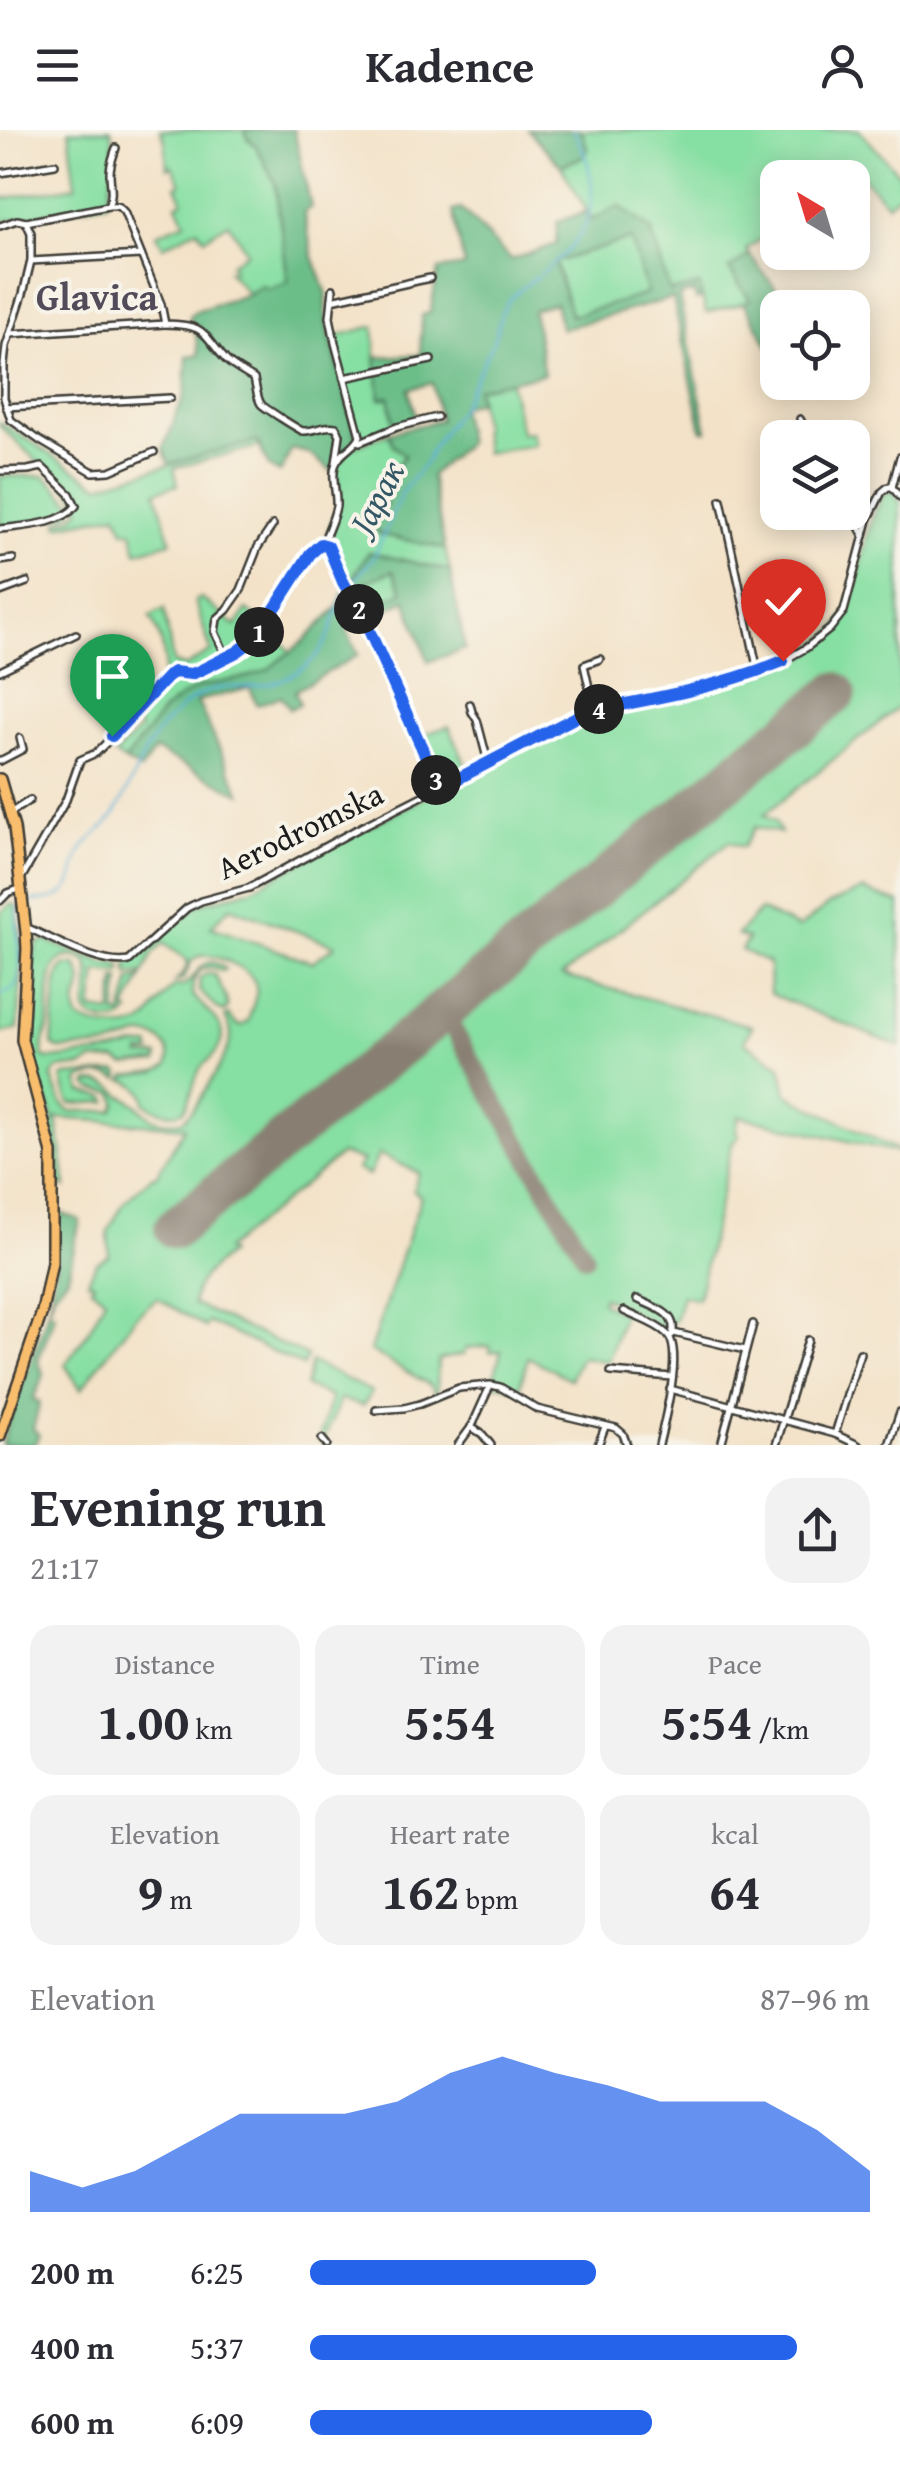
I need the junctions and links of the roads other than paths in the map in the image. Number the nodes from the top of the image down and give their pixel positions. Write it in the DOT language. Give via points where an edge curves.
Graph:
graph roads {
  1 [pos="116,148"];
  2 [pos="55,164"];
  3 [pos="0,173"];
  4 [pos="108,206"];
  5 [pos="26,222"];
  6 [pos="0,226"];
  7 [pos="141,255"];
  8 [pos="31,261"];
  9 [pos="430,278"];
  10 [pos="333,289"];
  11 [pos="332,300"];
  12 [pos="165,324"];
  13 [pos="10,334"];
  14 [pos="431,360"];
  15 [pos="344,378"];
  16 [pos="170,398"];
  17 [pos="6,407"];
  18 [pos="437,417"];
  19 [pos="357,443"];
  20 [pos="154,452"];
  21 [pos="900,457"];
  22 [pos="336,463"];
  23 [pos="0,470"];
  24 [pos="892,487"];
  25 [pos="900,498"];
  26 [pos="720,500"];
  27 [pos="273,524"];
  28 [pos="0,529"];
  29 [pos="860,530"];
  30 [pos="864,536"];
  31 [pos="323,544"];
  32 [pos="13,558"];
  33 [pos="0,561"];
  34 [pos="26,582"];
  35 [pos="0,592"];
  36 [pos="76,634"];
  37 [pos="227,658"];
  38 [pos="600,660"];
  39 [pos="0,670"];
  40 [pos="758,672"];
  41 [pos="470,704"];
  42 [pos="594,710"];
  43 [pos="20,738"];
  44 [pos="0,761"];
  45 [pos="488,762"];
  46 [pos="0,779"];
  47 [pos="440,788"];
  48 [pos="3,800"];
  49 [pos="30,800"];
  50 [pos="10,813"];
  51 [pos="21,884"];
  52 [pos="0,901"];
  53 [pos="26,927"];
  54 [pos="637,1300"];
  55 [pos="624,1311"];
  56 [pos="753,1324"];
  57 [pos="672,1335"];
  58 [pos="808,1340"];
  59 [pos="745,1350"];
  60 [pos="860,1352"];
  61 [pos="612,1372"];
  62 [pos="672,1377"];
  63 [pos="490,1385"];
  64 [pos="670,1389"];
  65 [pos="732,1406"];
  66 [pos="376,1410"];
  67 [pos="900,1412"];
  68 [pos="781,1421"];
  69 [pos="471,1427"];
  70 [pos="605,1427"];
  71 [pos="834,1434"];
  72 [pos="0,1436"];
  73 [pos="458,1445"];
  74 [pos="491,1445"];
  75 [pos="598,1445"];
  76 [pos="627,1445"];
  77 [pos="659,1445"];
  78 [pos="722,1445"];
  79 [pos="776,1445"];
  80 [pos="858,1445"];
  81 [pos="889,1445"];
  1 -- 4 [label="street"];
  2 -- 3 [label="street"];
  4 -- 5 [label="street"];
  4 -- 7 [label="street" via="122,209"];
  5 -- 6 [label="street"];
  5 -- 8 [label="street"];
  7 -- 8 [label="street"];
  7 -- 12 [label="street"];
  8 -- 13 [label="street"];
  9 -- 11 [label="street"];
  10 -- 11 [label="street"];
  11 -- 15 [label="street"];
  12 -- 13 [label="street"];
  12 -- 22 [label="street" via="200,328 228,362 254,379 264,407 300,430 336,427"];
  13 -- 17 [label="street"];
  14 -- 15 [label="street"];
  15 -- 19 [label="street"];
  16 -- 17 [label="street"];
  17 -- 20 [label="street" via="19,426 93,472"];
  18 -- 19 [label="street"];
  19 -- 22 [label="street"];
  21 -- 24 [label="street, Aerodromska"];
  22 -- 31 [label="street" via="336,508"];
  23 -- 28 [label="street" via="42,467 76,506 56,520"];
  24 -- 25 [label="street"];
  24 -- 30 [label="street, Aerodromska" via="874,505"];
  26 -- 40 [label="street"];
  27 -- 37 [label="street" via="241,590 217,619 215,632"];
  29 -- 30 [label="street"];
  30 -- 40 [label="street, Aerodromska" via="838,622 806,648"];
  31 -- 37 [label="street" via="256,638"];
  31 -- 47 [label="street"];
  32 -- 33 [label="street"];
  34 -- 35 [label="street"];
  36 -- 39 [label="street"];
  37 -- 51 [label="street" via="168,676 96,753 78,763"];
  38 -- 42 [label="street" via="584,665"];
  40 -- 42 [label="street, Aerodromska"];
  41 -- 45 [label="street"];
  42 -- 45 [label="street, Aerodromska"];
  43 -- 44 [label="street" via="23,749"];
  45 -- 47 [label="street, Aerodromska"];
  46 -- 48 [label="main road"];
  47 -- 53 [label="street, Aerodromska" via="250,888 187,908 129,960 102,959"];
  48 -- 50 [label="main road"];
  49 -- 50 [label="street"];
  50 -- 51 [label="main road"];
  51 -- 52 [label="street"];
  51 -- 53 [label="main road"];
  53 -- 72 [label="main road" via="22,1040 52,1153 52,1262"];
  54 -- 57 [label="street" via="669,1315"];
  55 -- 57 [label="street"];
  56 -- 59 [label="street"];
  57 -- 59 [label="street"];
  57 -- 62 [label="street"];
  58 -- 68 [label="street"];
  59 -- 65 [label="street"];
  60 -- 71 [label="street"];
  61 -- 62 [label="street"];
  62 -- 64 [label="street"];
  63 -- 66 [label="street"];
  63 -- 69 [label="street"];
  63 -- 70 [label="street" via="537,1408"];
  64 -- 65 [label="street"];
  64 -- 77 [label="street"];
  65 -- 68 [label="street"];
  65 -- 78 [label="street"];
  67 -- 81 [label="street"];
  68 -- 71 [label="street"];
  68 -- 79 [label="street"];
  69 -- 73 [label="street"];
  69 -- 74 [label="street"];
  70 -- 75 [label="street"];
  70 -- 76 [label="street" via="620,1430"];
  71 -- 80 [label="street"];
}
